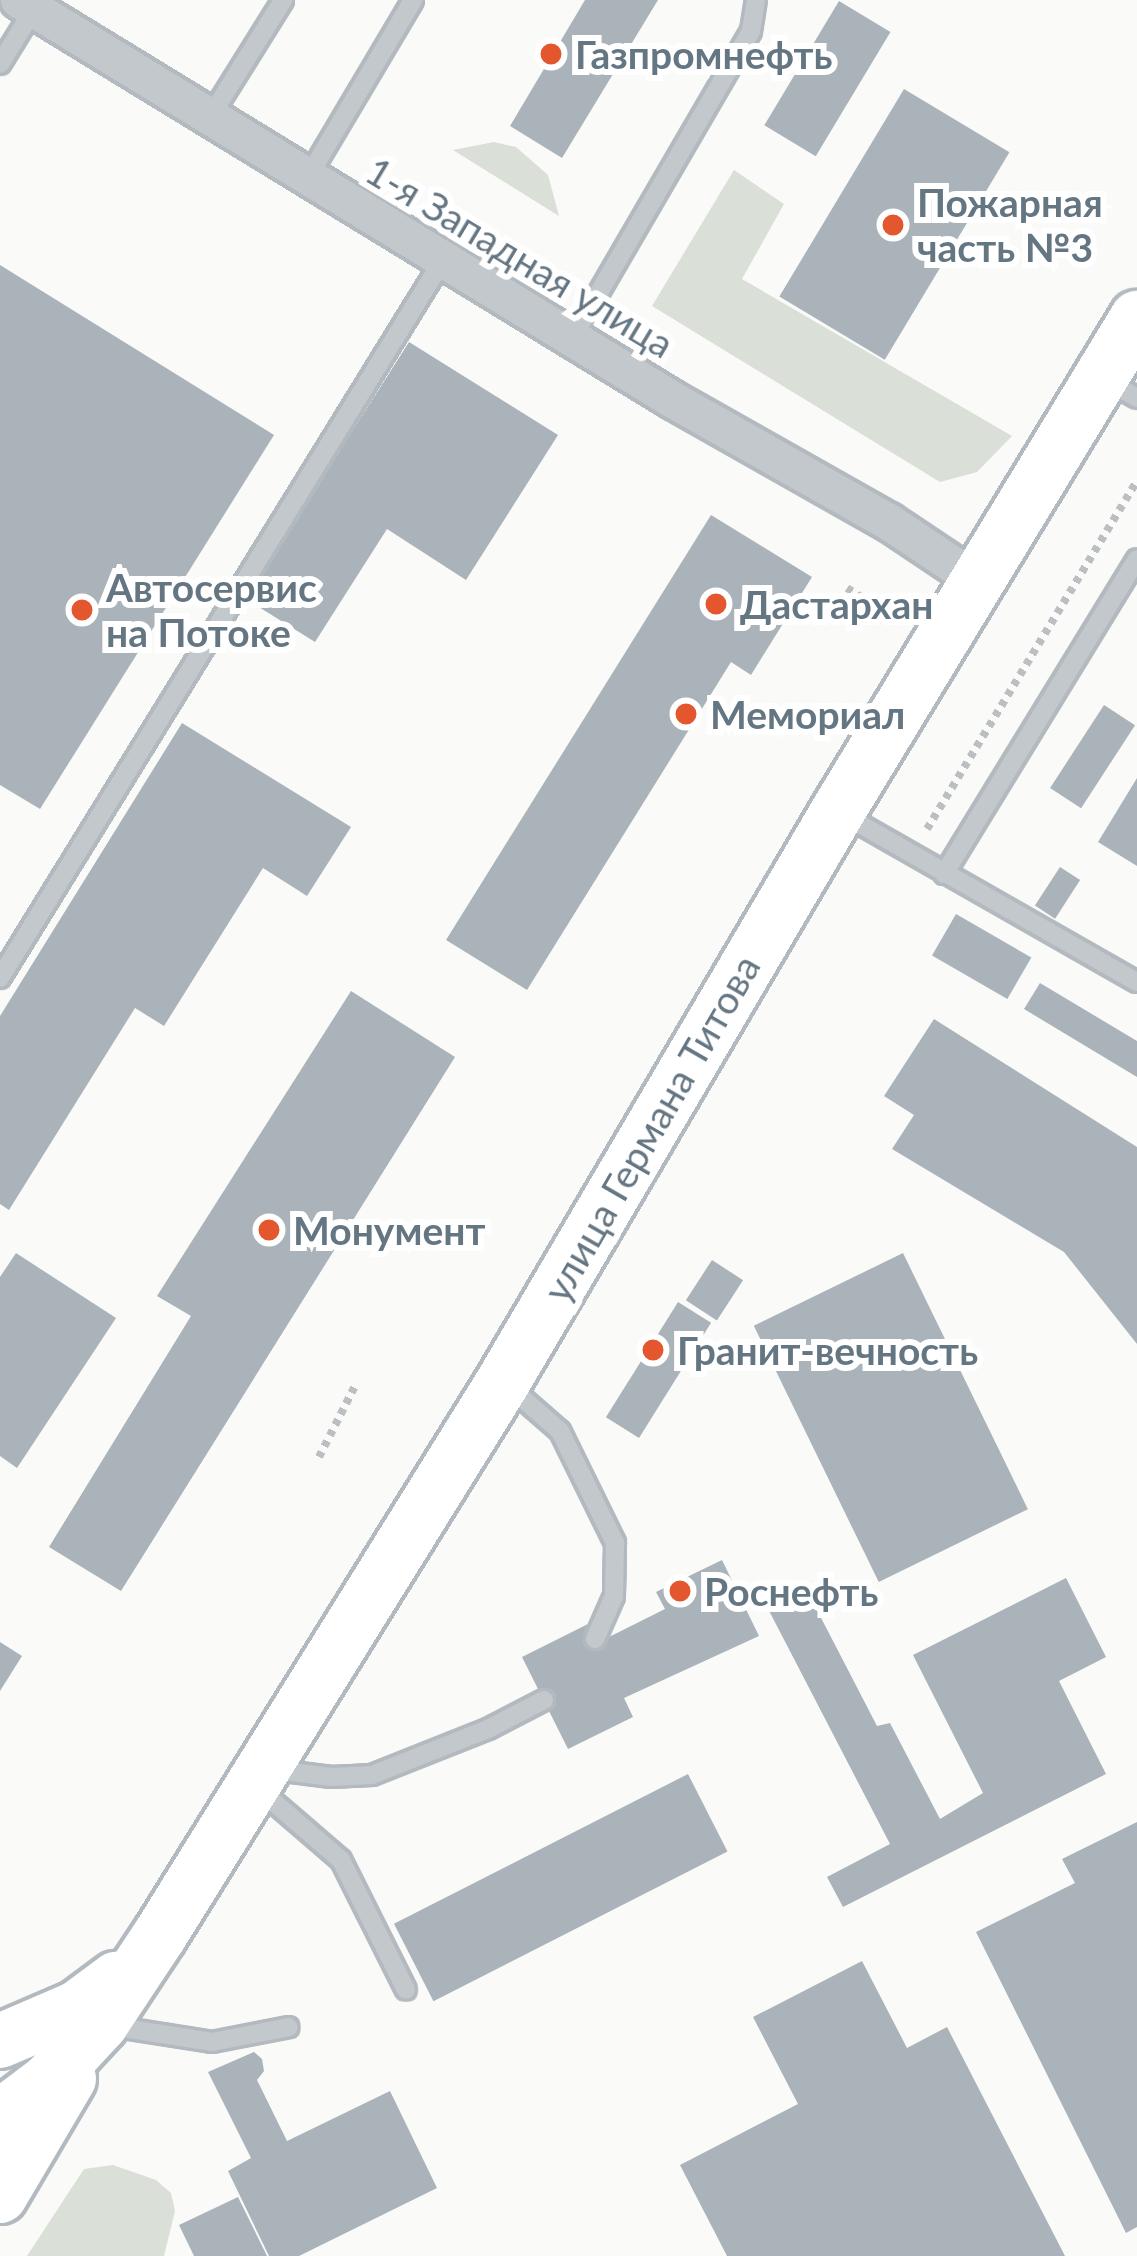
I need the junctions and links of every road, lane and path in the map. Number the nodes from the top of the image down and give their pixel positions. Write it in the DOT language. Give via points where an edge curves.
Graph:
graph roads {
  1 [pos="283,0"];
  2 [pos="413,0"];
  3 [pos="756,0"];
  4 [pos="27,4"];
  5 [pos="0,64"];
  6 [pos="209,117"];
  7 [pos="308,177"];
  8 [pos="443,260"];
  9 [pos="1137,318"];
  10 [pos="573,337"];
  11 [pos="1119,388"];
  12 [pos="1137,481"];
  13 [pos="1137,559"];
  14 [pos="980,583"];
  15 [pos="847,588"];
  16 [pos="905,626"];
  17 [pos="838,811"];
  18 [pos="911,856"];
  19 [pos="944,874"];
  20 [pos="0,978"];
  21 [pos="1137,982"];
  22 [pos="503,1382"];
  23 [pos="355,1386"];
  24 [pos="319,1456"];
  25 [pos="595,1639"];
  26 [pos="544,1700"];
  27 [pos="259,1776"];
  28 [pos="160,1935"];
  29 [pos="406,1990"];
  30 [pos="100,2024"];
  31 [pos="289,2027"];
  32 [pos="0,2042"];
  33 [pos="0,2117"];
  34 [pos="0,2195"];
  1 -- 6 [label="lane"];
  2 -- 7 [label="lane"];
  3 -- 10 [label="lane" via="751,31"];
  4 -- 5 [label="lane"];
  4 -- 6 [label="street, 1-я Западная улица"];
  6 -- 7 [label="street, 1-я Западная улица"];
  7 -- 8 [label="street, 1-я Западная улица"];
  8 -- 10 [label="street, 1-я Западная улица"];
  8 -- 20 [label="lane"];
  9 -- 11 [label="street, улица Германа Титова"];
  10 -- 14 [label="street, 1-я Западная улица"];
  11 -- 14 [label="street, улица Германа Титова"];
  12 -- 18 [label="path"];
  13 -- 19 [label="lane"];
  14 -- 17 [label="street, улица Германа Титова"];
  15 -- 16 [label="path"];
  17 -- 18 [label="lane"];
  17 -- 22 [label="street, улица Германа Титова"];
  18 -- 19 [label="lane"];
  19 -- 21 [label="lane"];
  22 -- 25 [label="lane" via="560,1431 615,1544 614,1596"];
  22 -- 27 [label="street, улица Германа Титова"];
  23 -- 24 [label="path"];
  26 -- 27 [label="lane" via="372,1774"];
  27 -- 28 [label="street, улица Германа Титова"];
  27 -- 29 [label="lane" via="341,1860"];
  28 -- 30 [label="street"];
  28 -- 32 [label="street" via="77,2008"];
  30 -- 31 [label="lane" via="212,2042"];
  30 -- 33 [label="street" via="50,2080"];
  30 -- 34 [label="street"];
}
